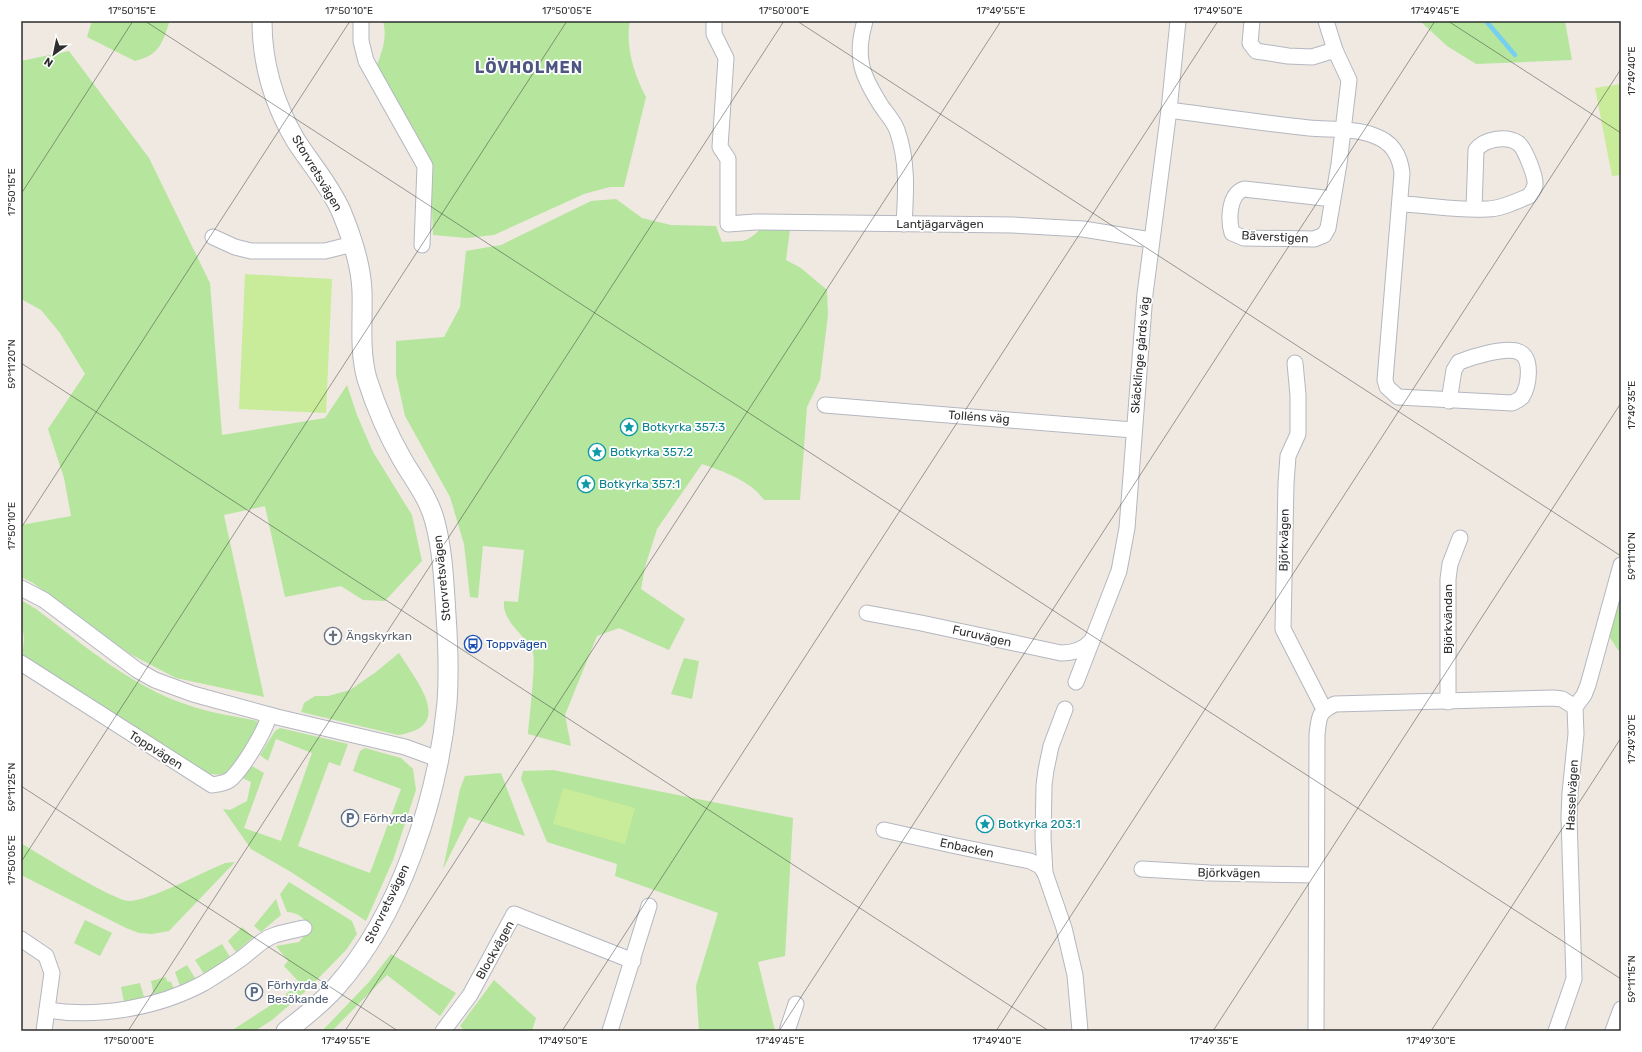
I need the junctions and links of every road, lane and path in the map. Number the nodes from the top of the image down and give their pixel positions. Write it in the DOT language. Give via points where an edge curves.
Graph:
graph roads {
  1 [pos="262,21"];
  2 [pos="361,21"];
  3 [pos="714,21"];
  4 [pos="865,21"];
  5 [pos="1178,21"];
  6 [pos="1252,21"];
  7 [pos="1326,21"];
  8 [pos="1335,50"];
  9 [pos="1170,110"];
  10 [pos="1343,131"];
  11 [pos="1333,199"];
  12 [pos="1400,204"];
  13 [pos="1474,209"];
  14 [pos="904,224"];
  15 [pos="213,237"];
  16 [pos="1152,240"];
  17 [pos="353,244"];
  18 [pos="422,245"];
  19 [pos="1295,363"];
  20 [pos="1449,401"];
  21 [pos="825,405"];
  22 [pos="1133,430"];
  23 [pos="1460,538"];
  24 [pos="1621,565"];
  25 [pos="21,588"];
  26 [pos="867,613"];
  27 [pos="1093,639"];
  28 [pos="21,663"];
  29 [pos="1076,682"];
  30 [pos="1448,702"];
  31 [pos="1575,707"];
  32 [pos="1065,709"];
  33 [pos="1324,709"];
  34 [pos="269,715"];
  35 [pos="438,759"];
  36 [pos="884,830"];
  37 [pos="1142,869"];
  38 [pos="1045,873"];
  39 [pos="1316,875"];
  40 [pos="649,906"];
  41 [pos="304,928"];
  42 [pos="21,939"];
  43 [pos="633,961"];
  44 [pos="796,1004"];
  45 [pos="1621,1009"];
  46 [pos="47,1010"];
  47 [pos="44,1031"];
  48 [pos="286,1031"];
  49 [pos="443,1031"];
  50 [pos="610,1031"];
  51 [pos="787,1031"];
  52 [pos="1080,1031"];
  53 [pos="1316,1031"];
  54 [pos="1556,1031"];
  55 [pos="1613,1031"];
  1 -- 17 [label="street, Storvretsvägen" via="266,71 275,97 296,140 340,209"];
  2 -- 18 [label="street" via="361,41 366,61 425,166"];
  3 -- 14 [label="street, Lantjägarvägen" via="714,34 726,58 720,147 728,160 728,224"];
  4 -- 14 [label="street" via="860,57 864,76 896,128 904,155"];
  5 -- 9 [label="street, Skäcklinge gårds väg"];
  6 -- 8 [label="street" via="1250,43 1256,51 1312,57"];
  7 -- 8 [label="street, Bäverstigen"];
  8 -- 10 [label="street, Bäverstigen" via="1349,80"];
  9 -- 10 [label="street"];
  9 -- 16 [label="street, Skäcklinge gårds väg"];
  10 -- 11 [label="street, Bäverstigen"];
  10 -- 12 [label="street" via="1375,135 1398,155 1402,168"];
  11 -- 11 [label="street, Bäverstigen" via="1244,189 1238,191 1231,209 1232,233 1244,238 1319,238 1328,228"];
  12 -- 13 [label="street"];
  12 -- 20 [label="street" via="1384,380 1387,387 1398,397"];
  13 -- 13 [label="street" via="1476,150 1480,144 1493,140 1510,140 1518,143 1523,148 1534,176 1533,190 1529,196 1498,207"];
  14 -- 16 [label="street, Lantjägarvägen" via="1013,225 1084,230"];
  15 -- 17 [label="street" via="251,251 325,251"];
  16 -- 22 [label="street, Skäcklinge gårds väg"];
  17 -- 35 [label="street, Storvretsvägen" via="362,286 366,374 384,427 428,499 436,523 444,576 448,630 447,704"];
  19 -- 33 [label="street, Björkvägen" via="1298,434 1288,456 1283,629"];
  20 -- 20 [label="street" via="1454,370 1459,362 1514,350 1524,354 1528,376 1525,391 1519,400 1506,404"];
  21 -- 22 [label="street, Tolléns väg"];
  22 -- 27 [label="street, Skäcklinge gårds väg" via="1129,506 1123,552 1111,594"];
  23 -- 30 [label="street, Björkvändan" via="1450,564 1448,579"];
  24 -- 31 [label="street" via="1588,685"];
  25 -- 34 [label="street" via="44,600 137,670 155,680 193,694"];
  26 -- 27 [label="street, Furuvägen" via="1061,653 1070,653 1086,647"];
  27 -- 29 [label="street, Skäcklinge gårds väg"];
  28 -- 34 [label="street, Toppvägen" via="212,785 232,778 267,725"];
  30 -- 31 [label="street" via="1553,698 1562,699"];
  30 -- 33 [label="street" via="1335,704"];
  31 -- 54 [label="street, Hasselvägen" via="1576,734 1569,817 1574,979"];
  32 -- 38 [label="street, Enbacken" via="1051,746 1044,785"];
  33 -- 39 [label="street" via="1319,717 1317,735"];
  34 -- 35 [label="street" via="405,746"];
  35 -- 48 [label="street, Storvretsvägen" via="427,807 413,849 374,934 335,988"];
  36 -- 38 [label="street, Enbacken" via="1030,860 1040,866"];
  37 -- 39 [label="street, Björkvägen"];
  38 -- 52 [label="street, Enbacken" via="1071,952 1078,993"];
  39 -- 53 [label="street"];
  40 -- 43 [label="street"];
  41 -- 46 [label="street" via="264,940 237,962 203,983 150,1004 104,1012 68,1014"];
  42 -- 46 [label="street" via="46,956 52,973"];
  43 -- 49 [label="street, Blockvägen" via="514,914 470,995"];
  43 -- 50 [label="street"];
  44 -- 51 [label="street"];
  45 -- 55 [label="street"];
  46 -- 47 [label="street"];
}
